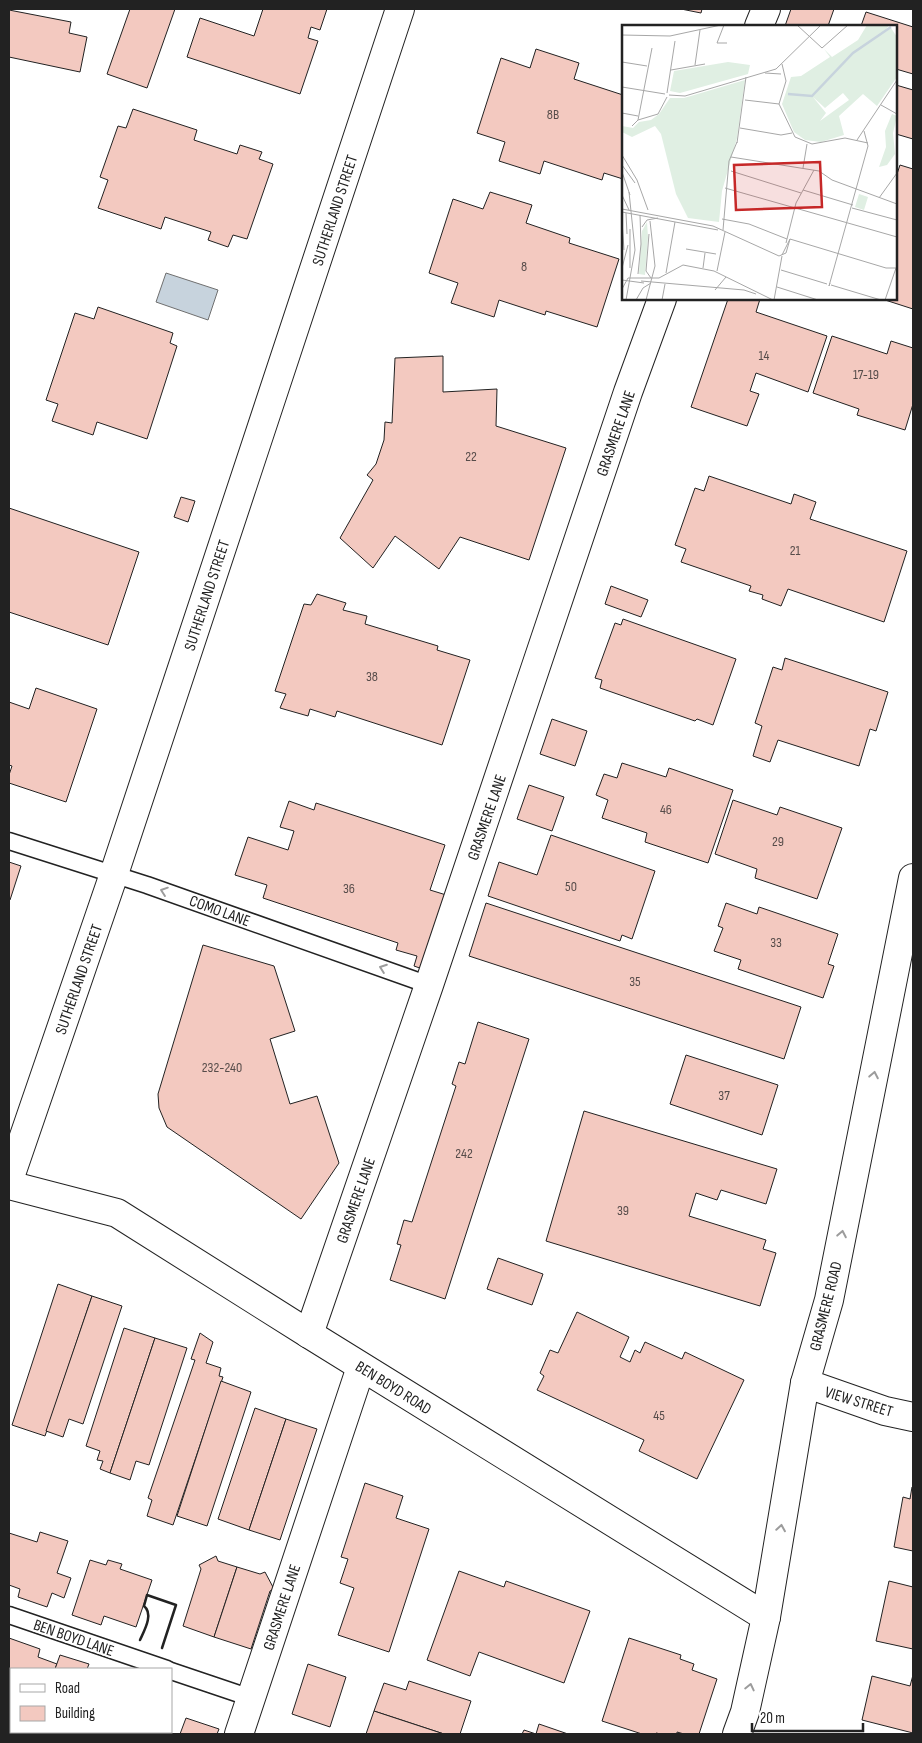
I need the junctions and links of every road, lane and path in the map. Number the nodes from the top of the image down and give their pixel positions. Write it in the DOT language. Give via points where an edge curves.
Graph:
graph roads {
  1 [pos="400,9"];
  2 [pos="766,9"];
  3 [pos="759,25"];
  4 [pos="662,300"];
  5 [pos="9,841"];
  6 [pos="114,874"];
  7 [pos="913,878"];
  8 [pos="429,985"];
  9 [pos="9,1180"];
  10 [pos="9,1185"];
  11 [pos="310,1334"];
  12 [pos="362,1367"];
  13 [pos="805,1383"];
  14 [pos="913,1417"];
  15 [pos="9,1615"];
  16 [pos="766,1617"];
  17 [pos="164,1668"];
  18 [pos="172,1671"];
  19 [pos="251,1698"];
  20 [pos="239,1734"];
  21 [pos="737,1734"];
  1 -- 6 [label="street, SUTHERLAND STREET"];
  2 -- 3 [label="street"];
  4 -- 8 [label="street, GRASMERE LANE"];
  5 -- 6 [label="lane, COMO LANE"];
  8 -- 6 [label="lane, COMO LANE, one-way"];
  6 -- 9 [label="street, SUTHERLAND STREET"];
  13 -- 7 [label="street, GRASMERE ROAD, one-way" via="829,1300"];
  8 -- 11 [label="street, GRASMERE LANE"];
  10 -- 11 [label="street, BEN BOYD ROAD" via="117,1213"];
  11 -- 12 [label="street, BEN BOYD ROAD"];
  12 -- 16 [label="street, BEN BOYD ROAD"];
  12 -- 19 [label="street, GRASMERE LANE"];
  13 -- 14 [label="street, VIEW STREET" via="885,1411"];
  16 -- 13 [label="street, GRASMERE ROAD, one-way"];
  15 -- 17 [label="lane, BEN BOYD LANE"];
  21 -- 16 [label="street, GRASMERE ROAD, one-way"];
  18 -- 19 [label="lane"];
  19 -- 20 [label="street, GRASMERE LANE"];
}
